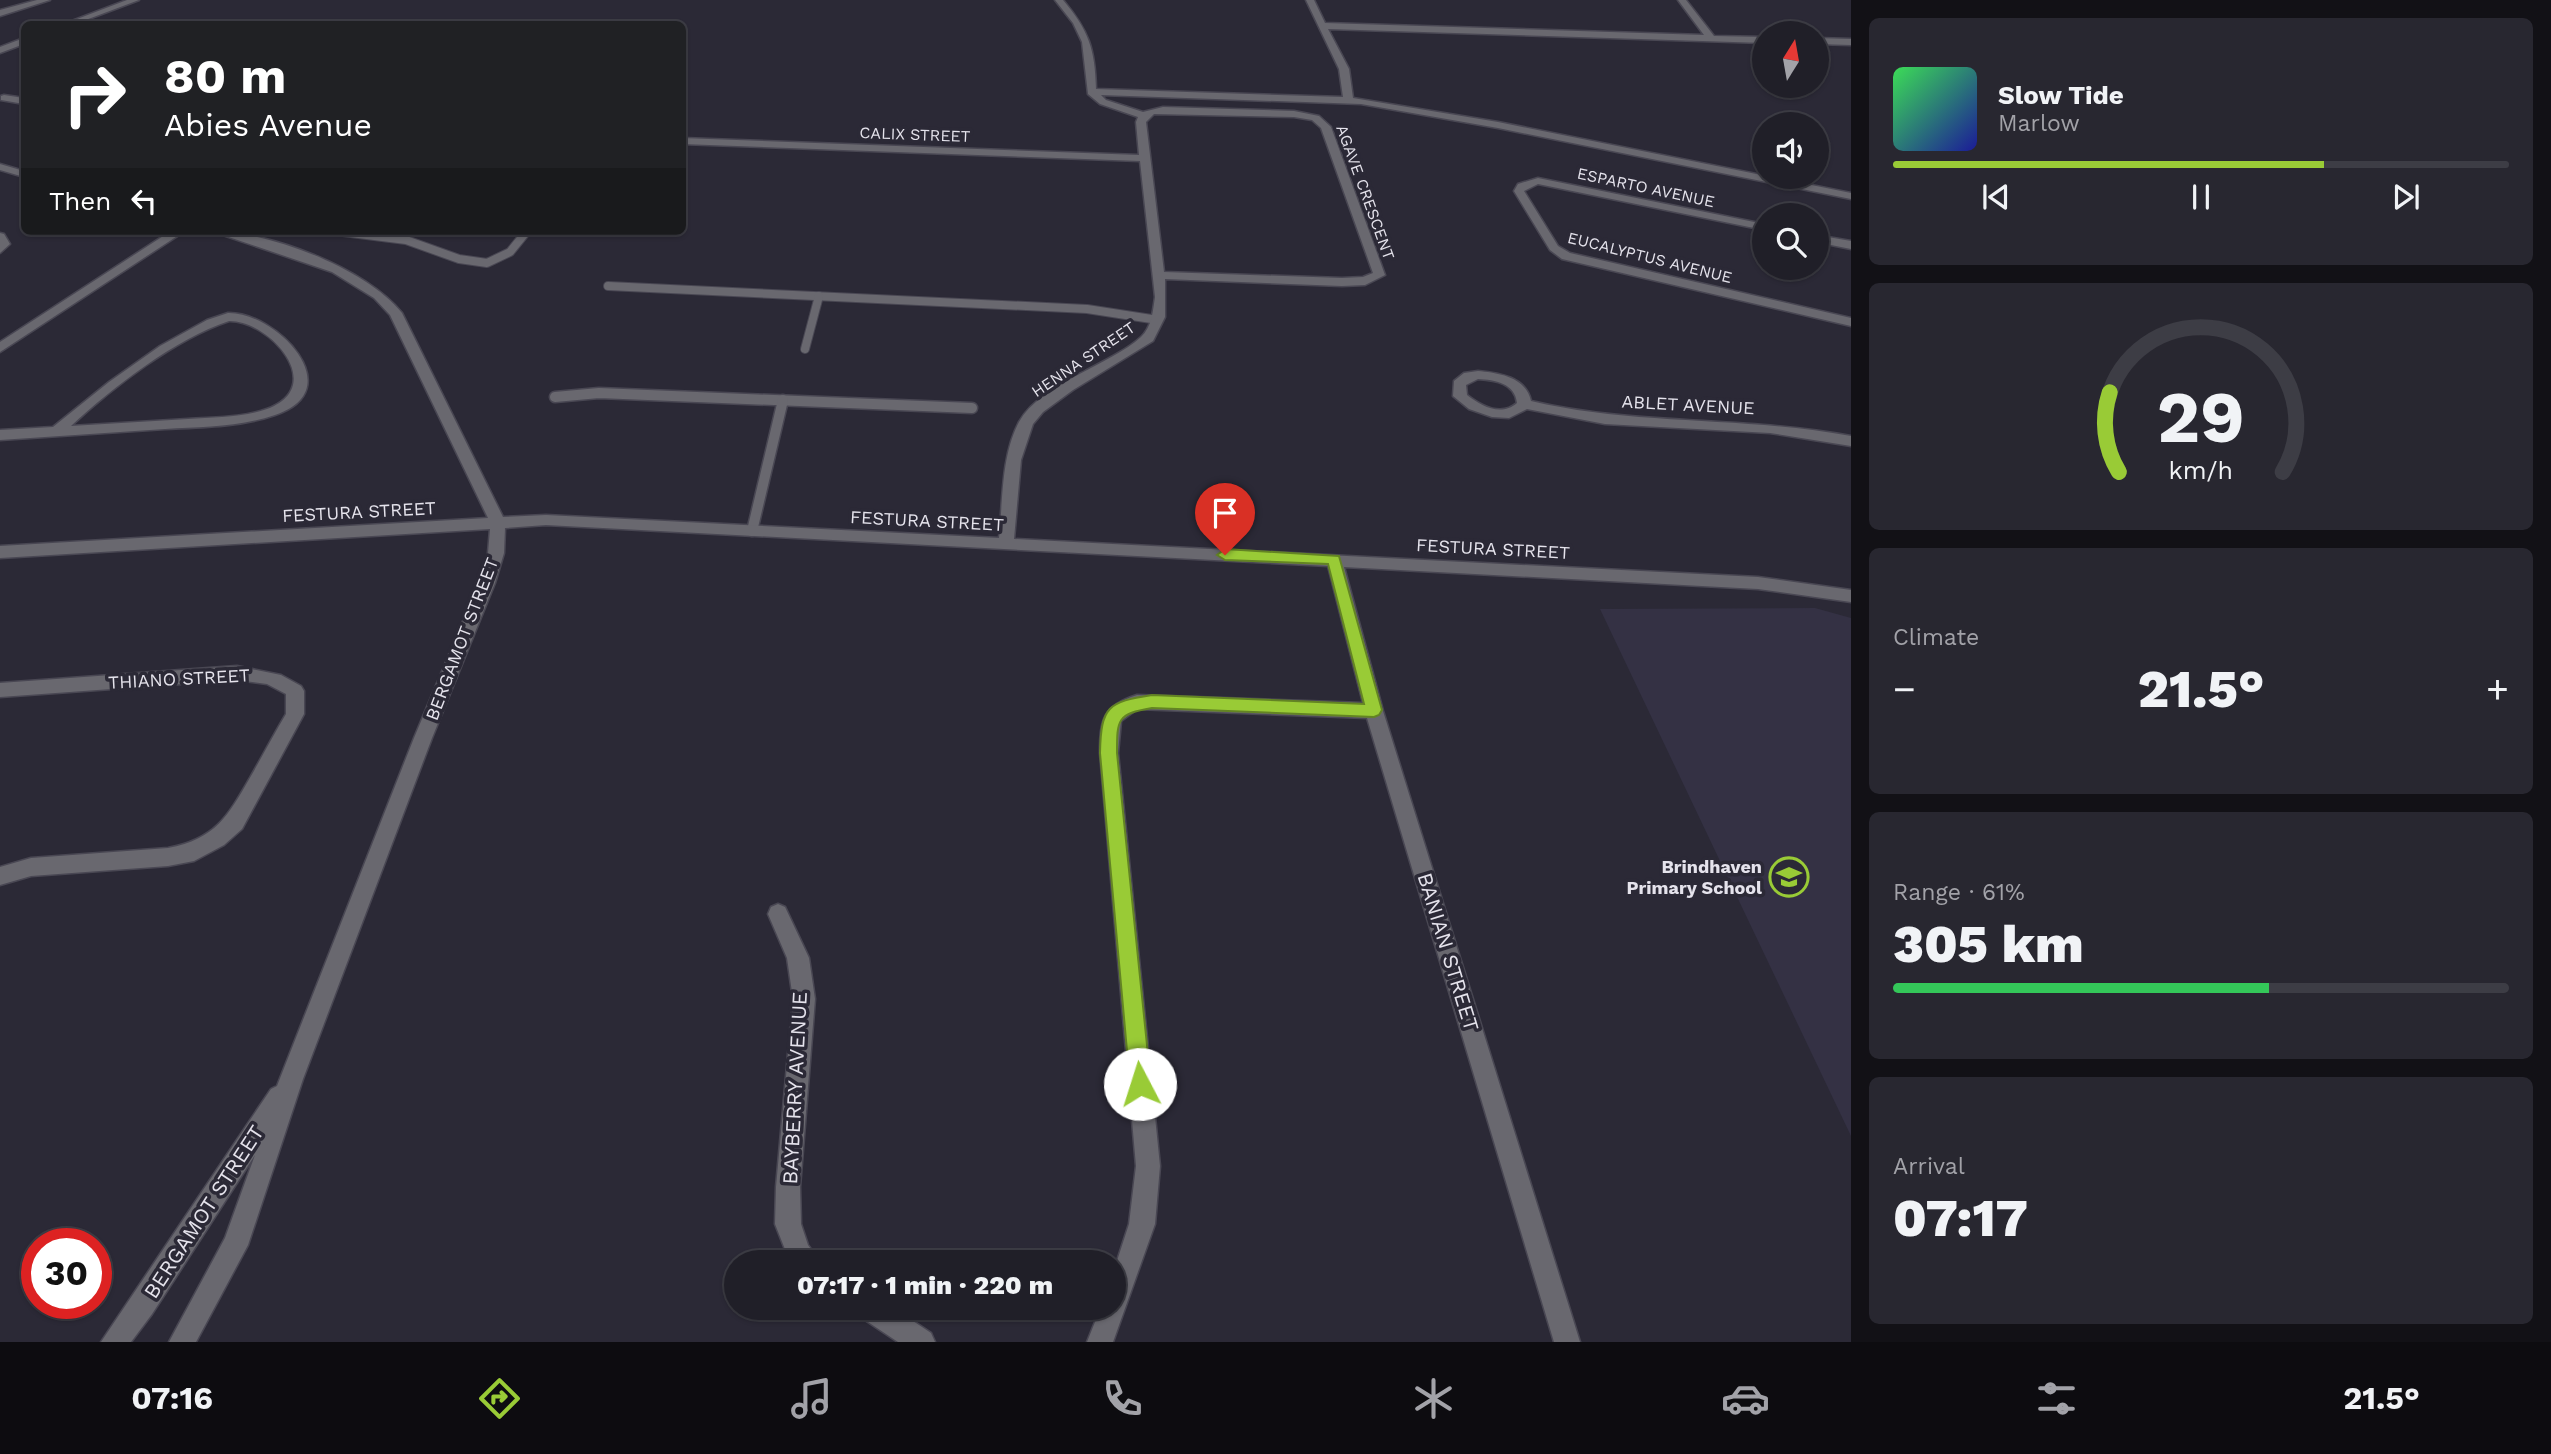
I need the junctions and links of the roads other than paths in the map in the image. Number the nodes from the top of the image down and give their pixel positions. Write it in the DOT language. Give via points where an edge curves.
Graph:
graph roads {
  1 [pos="47,0"];
  2 [pos="135,0"];
  3 [pos="1059,0"];
  4 [pos="1310,0"];
  5 [pos="1682,0"];
  6 [pos="0,13"];
  7 [pos="76,21"];
  8 [pos="1322,26"];
  9 [pos="1711,38"];
  10 [pos="1752,40"];
  11 [pos="1829,41"];
  12 [pos="21,42"];
  13 [pos="1851,42"];
  14 [pos="0,50"];
  15 [pos="1091,92"];
  16 [pos="4,98"];
  17 [pos="1348,100"];
  18 [pos="21,101"];
  19 [pos="1144,116"];
  20 [pos="686,141"];
  21 [pos="1147,158"];
  22 [pos="0,167"];
  23 [pos="21,173"];
  24 [pos="1522,186"];
  25 [pos="1851,196"];
  26 [pos="1752,225"];
  27 [pos="173,235"];
  28 [pos="230,235"];
  29 [pos="366,235"];
  30 [pos="523,235"];
  31 [pos="0,236"];
  32 [pos="1829,241"];
  33 [pos="1851,245"];
  34 [pos="0,249"];
  35 [pos="1158,275"];
  36 [pos="608,286"];
  37 [pos="819,296"];
  38 [pos="1157,320"];
  39 [pos="1851,322"];
  40 [pos="0,348"];
  41 [pos="805,349"];
  42 [pos="555,397"];
  43 [pos="783,400"];
  44 [pos="1524,404"];
  45 [pos="972,408"];
  46 [pos="56,432"];
  47 [pos="0,435"];
  48 [pos="1851,441"];
  49 [pos="498,523"];
  50 [pos="752,531"];
  51 [pos="1006,545"];
  52 [pos="0,552"];
  53 [pos="1334,559"];
  54 [pos="1851,596"];
  55 [pos="0,690"];
  56 [pos="1374,710"];
  57 [pos="0,876"];
  58 [pos="778,914"];
  59 [pos="290,1079"];
  60 [pos="798,1250"];
  61 [pos="1126,1271"];
  62 [pos="888,1320"];
  63 [pos="1109,1320"];
  64 [pos="114,1342"];
  65 [pos="182,1342"];
  66 [pos="922,1342"];
  67 [pos="1100,1342"];
  68 [pos="1567,1342"];
  1 -- 6 [label="street"];
  2 -- 7 [label="street"];
  3 -- 15 [label="street" via="1082,29 1091,50"];
  4 -- 8 [label="street"];
  5 -- 9 [label="street"];
  8 -- 9 [label="street"];
  8 -- 17 [label="street" via="1344,69"];
  9 -- 10 [label="street"];
  11 -- 13 [label="street"];
  12 -- 14 [label="street"];
  15 -- 17 [label="street"];
  15 -- 19 [label="street" via="1103,102"];
  16 -- 18 [label="street"];
  17 -- 25 [label="street" via="1498,125"];
  19 -- 21 [label="street, HENNA STREET"];
  19 -- 35 [label="street, AGAVE CRESCENT" via="1163,110 1294,114 1321,122 1379,275 1342,282"];
  20 -- 21 [label="street, CALIX STREET"];
  21 -- 35 [label="street, HENNA STREET"];
  22 -- 23 [label="street"];
  24 -- 26 [label="street, ESPARTO AVENUE" via="1538,181"];
  24 -- 39 [label="street, EUCALYPTUS AVENUE" via="1519,191 1554,248 1566,256"];
  27 -- 40 [label="street"];
  28 -- 49 [label="street, BERGAMOT STREET" via="321,262 380,294 396,313"];
  29 -- 30 [label="lane" via="405,240 475,262 501,258"];
  31 -- 34 [label="street" via="4,244"];
  32 -- 33 [label="street"];
  35 -- 38 [label="street, HENNA STREET"];
  36 -- 37 [label="lane"];
  37 -- 38 [label="lane" via="1087,309"];
  37 -- 41 [label="lane"];
  38 -- 51 [label="street, HENNA STREET" via="1148,338 1068,387 1026,423 1014,460"];
  42 -- 43 [label="lane" via="599,393"];
  43 -- 45 [label="lane"];
  43 -- 50 [label="lane"];
  44 -- 48 [label="street, ABLET AVENUE" via="1584,418 1791,430"];
  46 -- 46 [label="street" via="255,418 293,402 305,379 289,350 270,333 241,318 218,319 114,384"];
  46 -- 47 [label="street"];
  49 -- 50 [label="street, FESTURA STREET" via="546,520"];
  49 -- 52 [label="street, FESTURA STREET"];
  49 -- 59 [label="street, BERGAMOT STREET" via="487,583"];
  50 -- 51 [label="street, FESTURA STREET"];
  51 -- 53 [label="street, FESTURA STREET"];
  53 -- 54 [label="street, FESTURA STREET" via="1758,583"];
  53 -- 56 [label="street, BANIAN STREET"];
  55 -- 57 [label="street, THIANO STREET" via="237,673 281,680 295,691 295,714 235,823 194,852 31,867"];
  56 -- 61 [label="street" via="1145,702 1123,706 1112,720 1109,753 1148,1166 1142,1224"];
  56 -- 68 [label="street, BANIAN STREET"];
  58 -- 60 [label="street, BAYBERRY AVENUE" via="798,958 804,999 788,1187 788,1224"];
  59 -- 64 [label="street, BERGAMOT STREET" via="143,1305"];
  59 -- 65 [label="street, BERGAMOT STREET" via="235,1245"];
  62 -- 66 [label="street"];
  63 -- 67 [label="street"];
}
